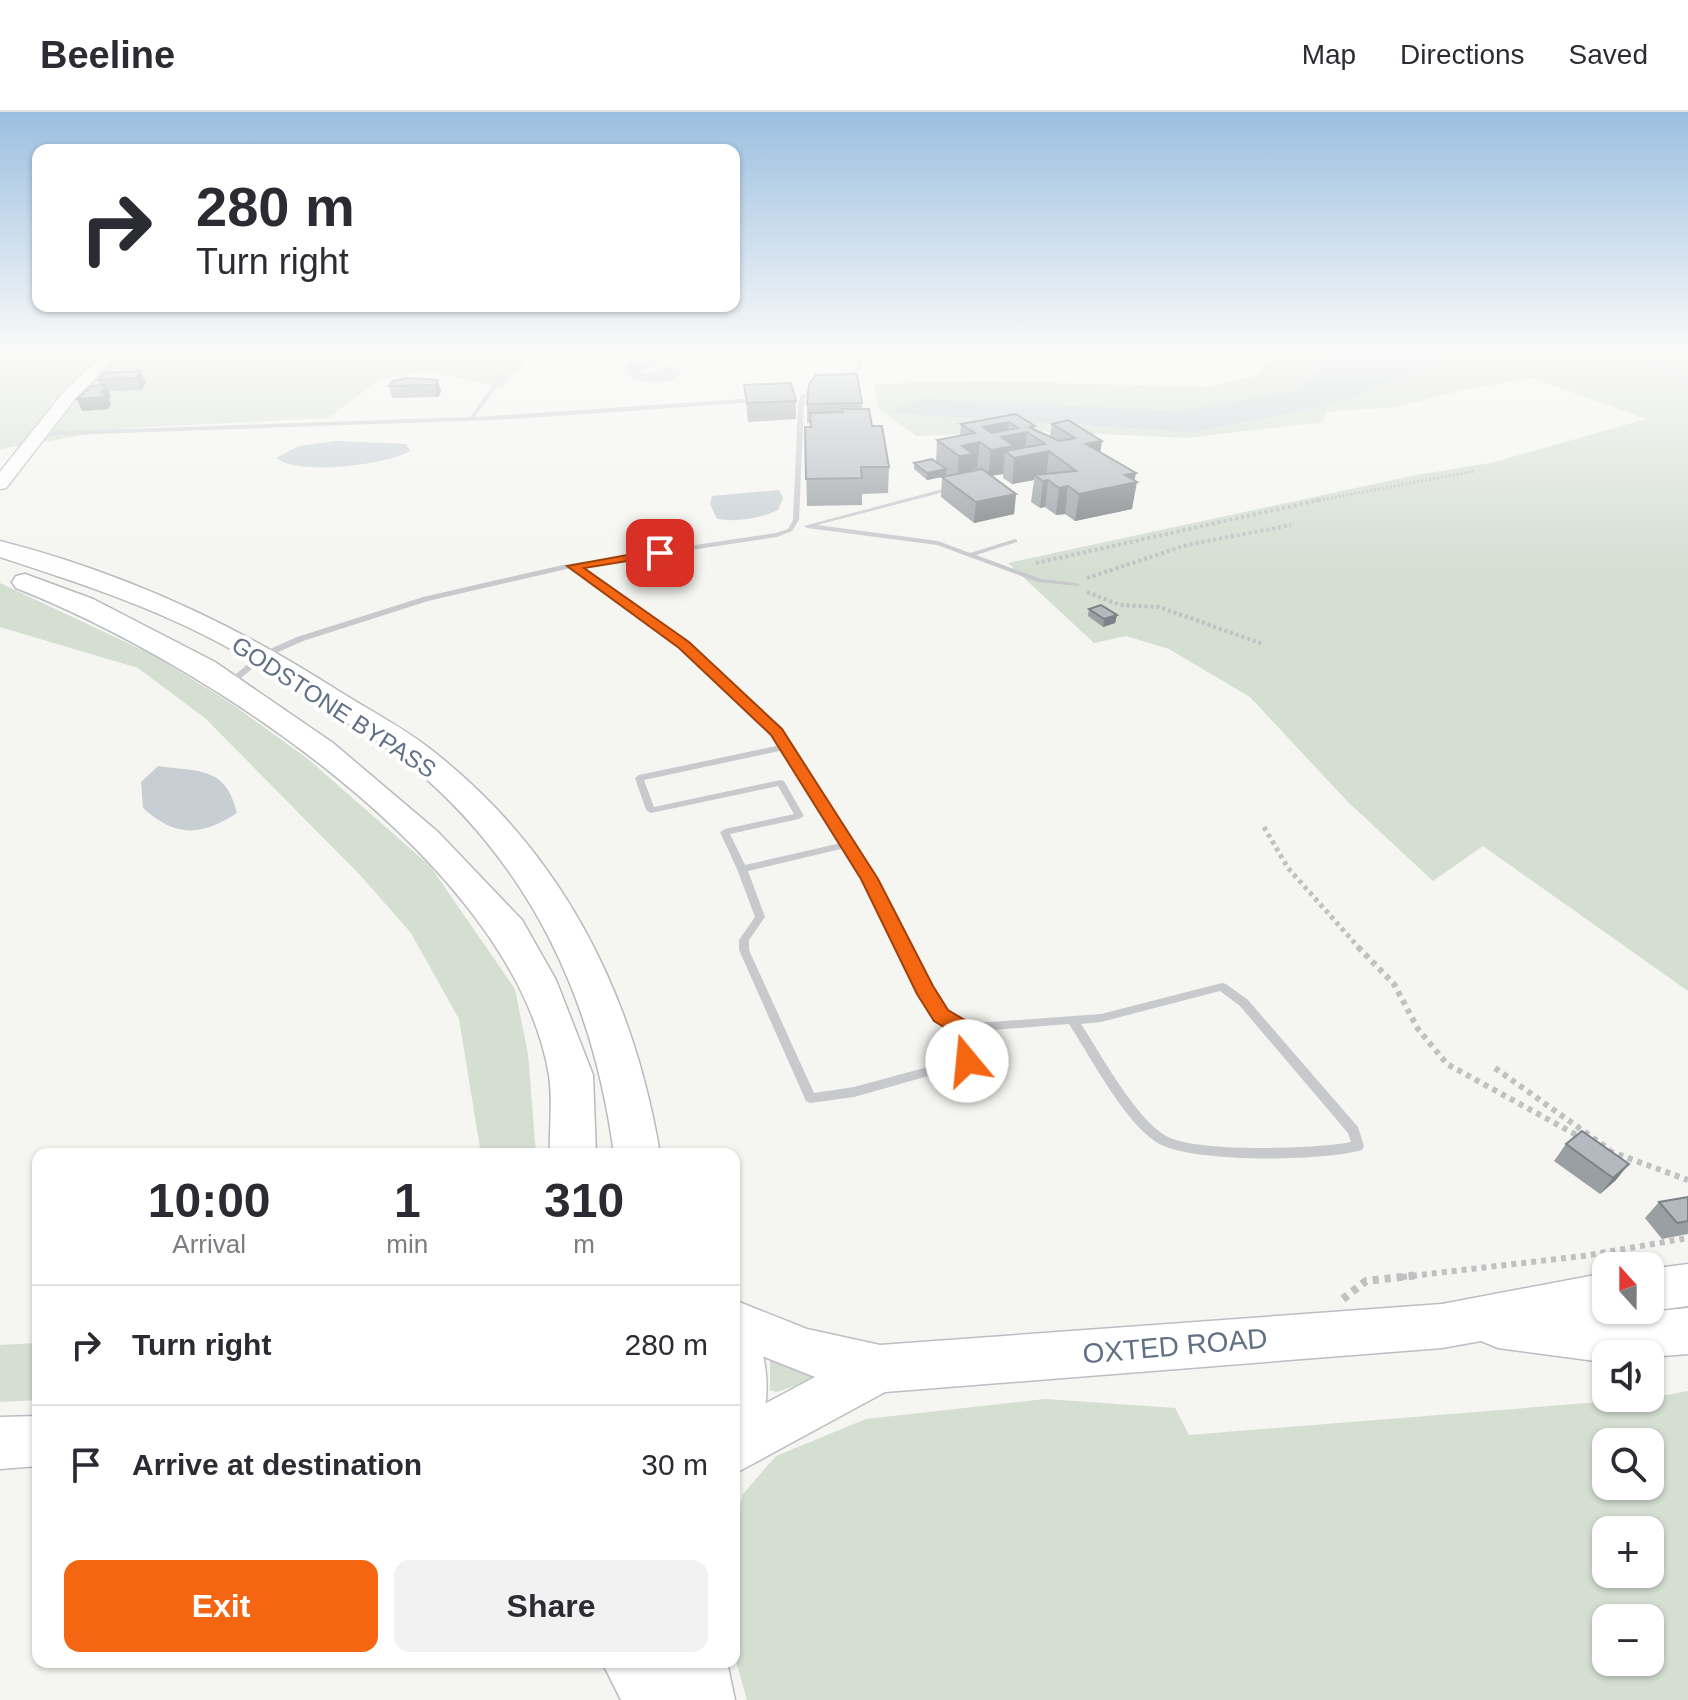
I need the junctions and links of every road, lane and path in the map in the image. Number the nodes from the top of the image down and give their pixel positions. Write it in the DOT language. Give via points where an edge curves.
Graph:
graph roads {
  1 [pos="49,423"];
  2 [pos="353,423"];
  3 [pos="801,423"];
  4 [pos="39,434"];
  5 [pos="1475,471"];
  6 [pos="0,484"];
  7 [pos="968,484"];
  8 [pos="1291,525"];
  9 [pos="807,526"];
  10 [pos="790,530"];
  11 [pos="1015,541"];
  12 [pos="0,549"];
  13 [pos="972,554"];
  14 [pos="573,566"];
  15 [pos="1007,569"];
  16 [pos="0,573"];
  17 [pos="1076,585"];
  18 [pos="1263,644"];
  19 [pos="264,655"];
  20 [pos="228,684"];
  21 [pos="786,747"];
  22 [pos="1264,827"];
  23 [pos="848,844"];
  24 [pos="742,869"];
  25 [pos="1073,1021"];
  26 [pos="961,1028"];
  27 [pos="1495,1068"];
  28 [pos="573,1148"];
  29 [pos="636,1148"];
  30 [pos="1614,1154"];
  31 [pos="1688,1180"];
  32 [pos="1688,1238"];
  33 [pos="1688,1285"];
  34 [pos="1664,1288"];
  35 [pos="1592,1298"];
  36 [pos="1471,1322"];
  37 [pos="740,1324"];
  38 [pos="1688,1331"];
  39 [pos="1295,1336"];
  40 [pos="880,1369"];
  41 [pos="32,1441"];
  42 [pos="0,1443"];
  43 [pos="740,1445"];
  44 [pos="638,1668"];
  45 [pos="696,1668"];
  46 [pos="659,1700"];
  47 [pos="702,1700"];
  1 -- 4 [label="street"];
  2 -- 4 [label="lane"];
  3 -- 10 [label="lane" via="796,520"];
  4 -- 6 [label="street"];
  5 -- 15 [label="path" via="1385,485"];
  7 -- 9 [label="lane"];
  8 -- 17 [label="path" via="1216,538 1116,565"];
  9 -- 10 [label="lane"];
  9 -- 13 [label="lane" via="938,543"];
  10 -- 14 [label="lane"];
  11 -- 13 [label="lane"];
  12 -- 19 [label="highway, GODSTONE BYPASS" via="149,602"];
  13 -- 15 [label="lane"];
  14 -- 19 [label="lane" via="426,599"];
  14 -- 21 [label="lane" via="684,645 777,732"];
  15 -- 17 [label="lane" via="1040,581"];
  16 -- 20 [label="highway, GODSTONE BYPASS" via="134,630"];
  17 -- 18 [label="path" via="1120,605 1159,607"];
  19 -- 20 [label="lane"];
  19 -- 29 [label="highway, GODSTONE BYPASS" via="426,762 506,843 573,939 602,998 622,1065"];
  20 -- 28 [label="highway, GODSTONE BYPASS" via="372,789 438,851 508,931 551,1019 571,1075"];
  21 -- 23 [label="lane"];
  21 -- 24 [label="lane" via="639,778 651,810 781,783 799,816 725,832"];
  22 -- 30 [label="path" via="1325,914 1394,984 1418,1029 1447,1064"];
  23 -- 24 [label="lane"];
  23 -- 26 [label="lane" via="924,989 941,1016"];
  24 -- 26 [label="lane" via="760,917 744,940 744,950 810,1098 854,1092 967,1061"];
  25 -- 25 [label="lane" via="1228,989 1354,1131 1358,1146 1273,1153 1178,1148 1162,1140 1138,1115"];
  25 -- 26 [label="lane"];
  27 -- 30 [label="path"];
  30 -- 31 [label="path"];
  32 -- 39 [label="path" via="1366,1281"];
  33 -- 34 [label="main road"];
  35 -- 36 [label="main road, OXTED ROAD"];
  36 -- 38 [label="main road, OXTED ROAD" via="1603,1339"];
  36 -- 39 [label="main road, OXTED ROAD"];
  37 -- 40 [label="main road, OXTED ROAD" via="806,1352"];
  39 -- 40 [label="main road, OXTED ROAD"];
  40 -- 43 [label="main road, OXTED ROAD"];
  41 -- 42 [label="main road"];
  44 -- 46 [label="highway"];
  45 -- 47 [label="highway"];
}
